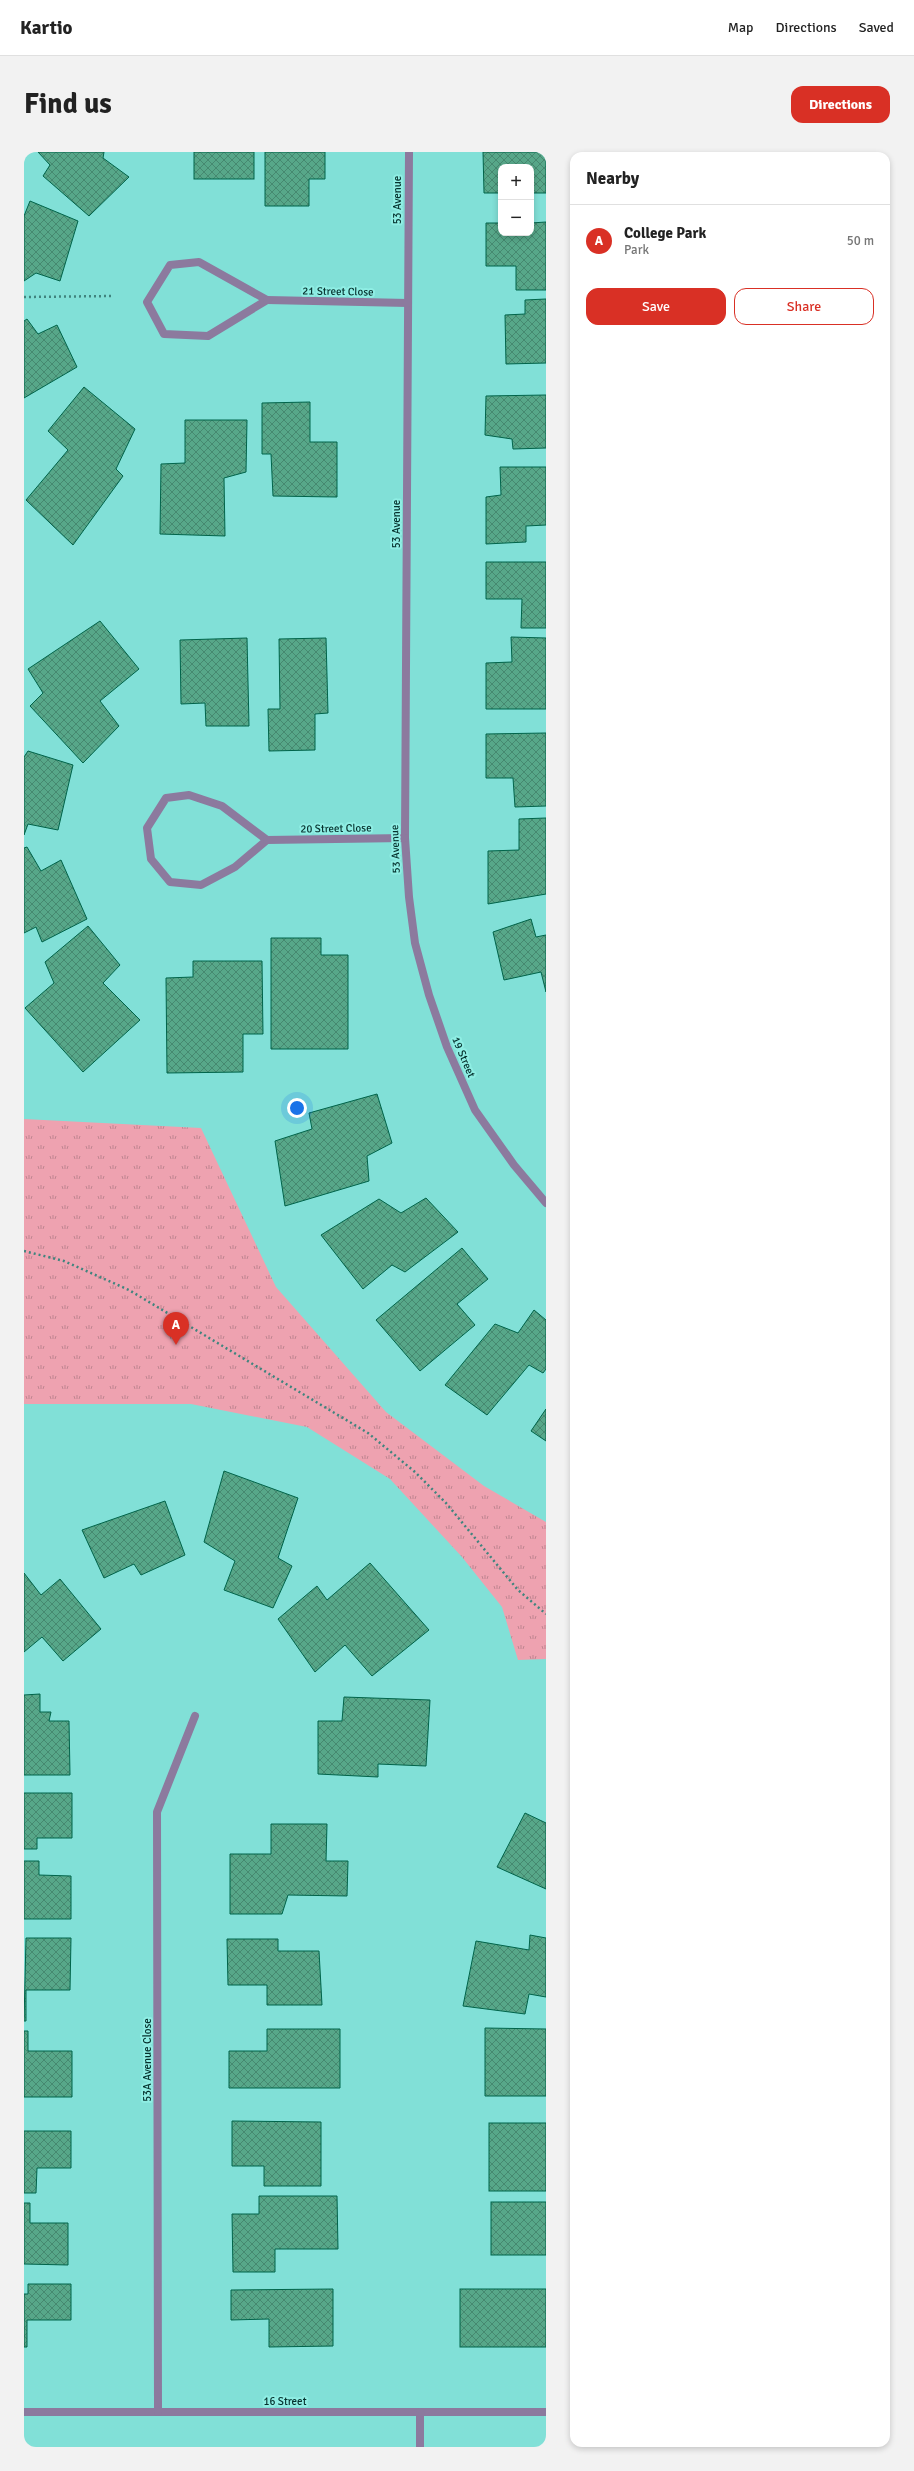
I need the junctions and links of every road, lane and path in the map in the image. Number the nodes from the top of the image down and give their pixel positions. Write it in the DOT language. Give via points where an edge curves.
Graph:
graph roads {
  1 [pos="409,152"];
  2 [pos="114,296"];
  3 [pos="24,297"];
  4 [pos="267,300"];
  5 [pos="408,303"];
  6 [pos="405,838"];
  7 [pos="267,840"];
  8 [pos="408,897"];
  9 [pos="546,1203"];
  10 [pos="24,1251"];
  11 [pos="546,1614"];
  12 [pos="195,1716"];
  13 [pos="24,2412"];
  14 [pos="158,2412"];
  15 [pos="420,2412"];
  16 [pos="546,2412"];
  17 [pos="420,2447"];
  1 -- 5 [label="street, 53 Avenue"];
  2 -- 3 [label="path"];
  4 -- 4 [label="street, 21 Street Close" via="199,262 170,265 147,302 164,334 208,336"];
  4 -- 5 [label="street, 21 Street Close"];
  5 -- 6 [label="street, 53 Avenue"];
  6 -- 7 [label="street, 20 Street Close"];
  6 -- 8 [label="street, 53 Avenue"];
  7 -- 7 [label="street" via="235,867 200,885 170,882 151,859 147,828 166,798 189,795 222,806"];
  8 -- 9 [label="street, 19 Street" via="415,943 429,995 447,1047 475,1110 514,1165"];
  10 -- 11 [label="path" via="64,1261 129,1290 368,1433 415,1472 446,1503 518,1590"];
  12 -- 14 [label="street, 53A Avenue Close" via="157,1812"];
  13 -- 14 [label="street, 16 Street"];
  14 -- 15 [label="street, 16 Street"];
  15 -- 16 [label="street, 16 Street"];
  15 -- 17 [label="street"];
}
